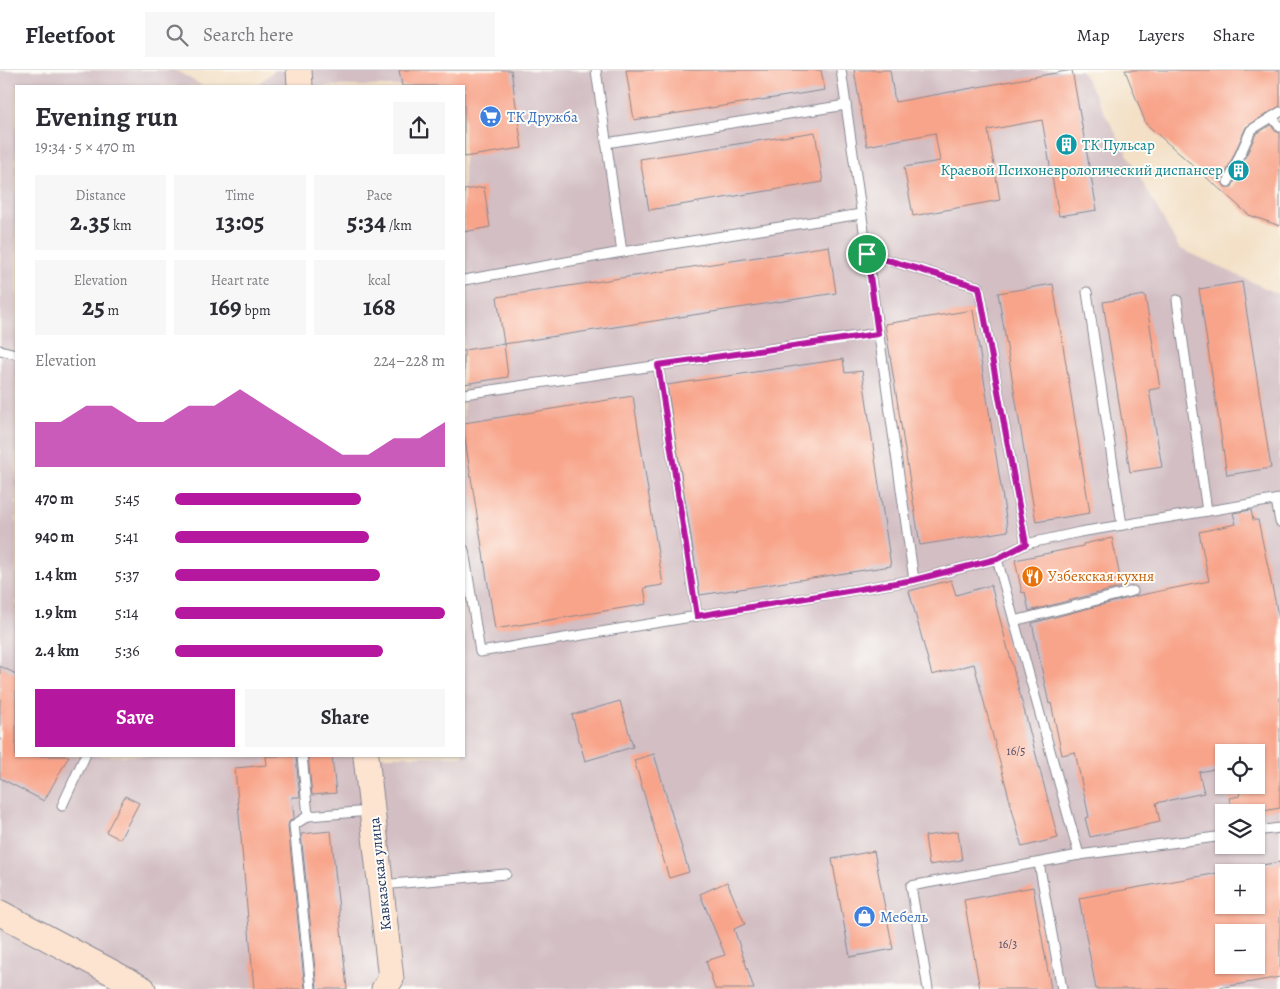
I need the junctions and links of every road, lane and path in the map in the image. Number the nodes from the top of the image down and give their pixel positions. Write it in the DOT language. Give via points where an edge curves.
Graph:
graph roads {
  1 [pos="299,70"];
  2 [pos="596,70"];
  3 [pos="841,70"];
  4 [pos="300,85"];
  5 [pos="846,105"];
  6 [pos="1280,112"];
  7 [pos="1272,117"];
  8 [pos="1280,127"];
  9 [pos="606,144"];
  10 [pos="1228,182"];
  11 [pos="861,214"];
  12 [pos="622,252"];
  13 [pos="867,254"];
  14 [pos="465,280"];
  15 [pos="1087,292"];
  16 [pos="1177,300"];
  17 [pos="878,334"];
  18 [pos="0,350"];
  19 [pos="15,354"];
  20 [pos="658,365"];
  21 [pos="465,394"];
  22 [pos="1278,500"];
  23 [pos="1207,510"];
  24 [pos="1280,522"];
  25 [pos="1122,525"];
  26 [pos="1026,544"];
  27 [pos="465,556"];
  28 [pos="997,559"];
  29 [pos="914,580"];
  30 [pos="1133,591"];
  31 [pos="697,616"];
  32 [pos="1014,621"];
  33 [pos="84,757"];
  34 [pos="302,757"];
  35 [pos="366,757"];
  36 [pos="62,806"];
  37 [pos="373,811"];
  38 [pos="308,816"];
  39 [pos="1280,828"];
  40 [pos="1265,830"];
  41 [pos="1215,837"];
  42 [pos="1079,855"];
  43 [pos="1039,863"];
  44 [pos="506,874"];
  45 [pos="381,884"];
  46 [pos="0,913"];
  47 [pos="143,989"];
  48 [pos="310,989"];
  49 [pos="384,989"];
  50 [pos="928,989"];
  51 [pos="1062,989"];
  1 -- 4 [label="main road"];
  2 -- 9 [label="lane"];
  3 -- 5 [label="lane"];
  5 -- 9 [label="lane"];
  5 -- 11 [label="lane"];
  6 -- 7 [label="lane"];
  7 -- 8 [label="lane"];
  7 -- 10 [label="lane" via="1251,130"];
  9 -- 12 [label="lane"];
  11 -- 12 [label="lane"];
  11 -- 13 [label="lane"];
  12 -- 14 [label="lane"];
  13 -- 17 [label="lane"];
  13 -- 26 [label="lane" via="979,287"];
  15 -- 25 [label="lane"];
  16 -- 23 [label="lane"];
  17 -- 20 [label="lane"];
  17 -- 29 [label="lane"];
  18 -- 19 [label="lane"];
  20 -- 21 [label="lane"];
  20 -- 31 [label="lane"];
  22 -- 23 [label="lane"];
  22 -- 24 [label="lane"];
  23 -- 25 [label="lane"];
  25 -- 26 [label="lane"];
  26 -- 28 [label="lane"];
  27 -- 31 [label="lane" via="480,652"];
  28 -- 29 [label="lane"];
  28 -- 32 [label="lane"];
  29 -- 31 [label="lane"];
  30 -- 32 [label="lane"];
  32 -- 42 [label="lane"];
  33 -- 36 [label="lane"];
  34 -- 38 [label="lane"];
  35 -- 37 [label="main road, Кавказская улица"];
  37 -- 38 [label="lane"];
  37 -- 45 [label="main road, Кавказская улица"];
  38 -- 48 [label="lane" via="294,825"];
  39 -- 40 [label="lane"];
  41 -- 42 [label="lane"];
  42 -- 43 [label="lane"];
  43 -- 50 [label="lane" via="911,886"];
  43 -- 51 [label="lane"];
  44 -- 45 [label="lane"];
  45 -- 49 [label="main road, Кавказская улица" via="391,979"];
  46 -- 47 [label="main road"];
}
